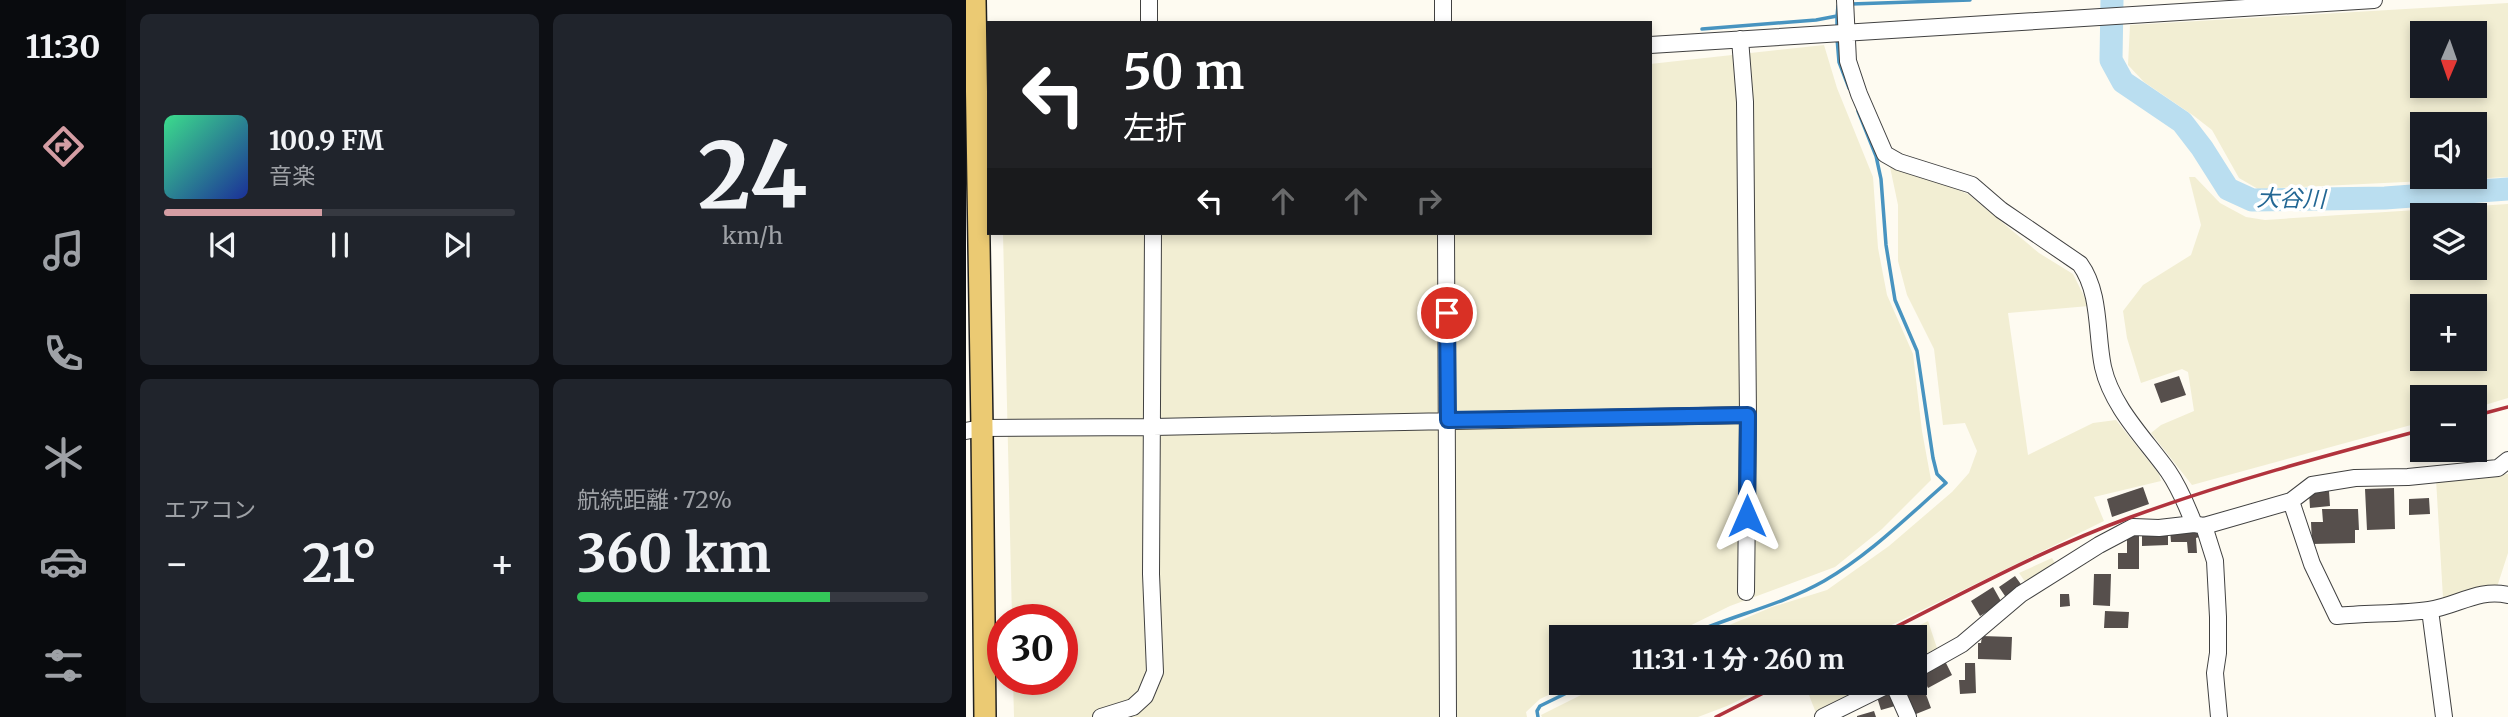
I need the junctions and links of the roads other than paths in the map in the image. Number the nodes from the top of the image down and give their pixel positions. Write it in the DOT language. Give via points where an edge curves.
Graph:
graph roads {
  1 [pos="975,0"];
  2 [pos="1149,0"];
  3 [pos="1443,0"];
  4 [pos="2374,0"];
  5 [pos="1845,6"];
  6 [pos="1149,21"];
  7 [pos="1443,21"];
  8 [pos="1839,34"];
  9 [pos="1740,39"];
  10 [pos="1652,45"];
  11 [pos="977,86"];
  12 [pos="1153,235"];
  13 [pos="1446,235"];
  14 [pos="1748,415"];
  15 [pos="1448,420"];
  16 [pos="1153,427"];
  17 [pos="974,429"];
  18 [pos="2508,460"];
  19 [pos="2291,501"];
  20 [pos="2199,525"];
  21 [pos="1746,592"];
  22 [pos="2508,595"];
  23 [pos="2430,610"];
  24 [pos="1927,663"];
  25 [pos="1869,695"];
  26 [pos="1899,695"];
  27 [pos="985,717"];
  28 [pos="1101,717"];
  29 [pos="1448,717"];
  30 [pos="1823,717"];
  31 [pos="1908,717"];
  32 [pos="2219,717"];
  33 [pos="2444,717"];
  1 -- 11 [label="main road"];
  2 -- 6 [label="street"];
  3 -- 7 [label="street"];
  4 -- 8 [label="street"];
  5 -- 8 [label="street"];
  8 -- 9 [label="street"];
  8 -- 20 [label="street" via="1885,154 1972,185 2086,272 2109,386"];
  9 -- 10 [label="street"];
  9 -- 14 [label="street" via="1745,102"];
  11 -- 17 [label="main road"];
  12 -- 16 [label="street"];
  13 -- 15 [label="street"];
  14 -- 15 [label="street"];
  14 -- 21 [label="street"];
  15 -- 16 [label="street"];
  15 -- 29 [label="street"];
  16 -- 17 [label="street"];
  16 -- 28 [label="street" via="1155,672 1133,707"];
  17 -- 27 [label="main road"];
  18 -- 19 [label="street" via="2498,468 2312,485"];
  19 -- 20 [label="street"];
  19 -- 23 [label="street" via="2312,564 2337,615"];
  20 -- 24 [label="street" via="2133,527 2021,594 1962,643"];
  20 -- 32 [label="street" via="2215,561"];
  22 -- 23 [label="street" via="2472,596"];
  23 -- 33 [label="street"];
  25 -- 30 [label="street"];
  26 -- 31 [label="street"];
}
